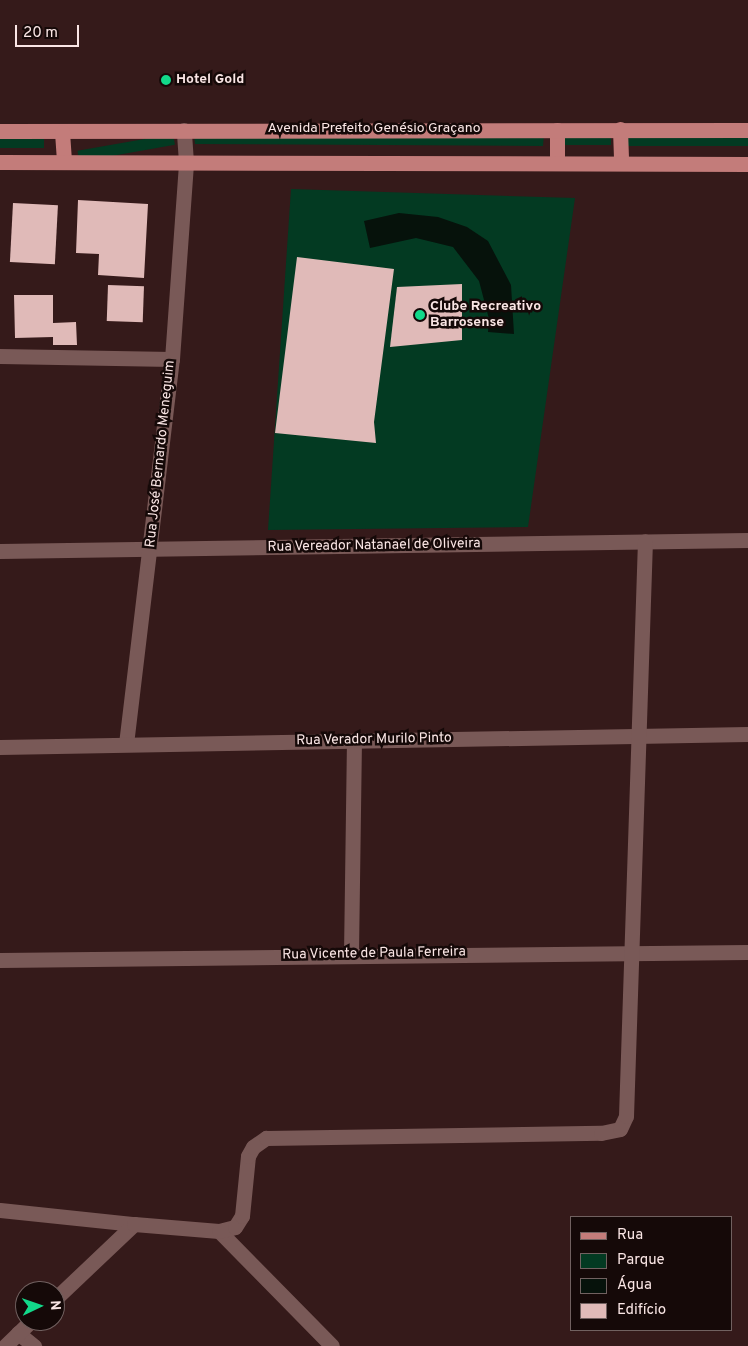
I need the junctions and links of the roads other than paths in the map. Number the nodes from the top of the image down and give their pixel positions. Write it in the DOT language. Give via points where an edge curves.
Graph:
graph roads {
  1 [pos="620,129"];
  2 [pos="184,130"];
  3 [pos="556,130"];
  4 [pos="748,130"];
  5 [pos="0,131"];
  6 [pos="62,132"];
  7 [pos="558,161"];
  8 [pos="0,162"];
  9 [pos="64,162"];
  10 [pos="186,162"];
  11 [pos="621,162"];
  12 [pos="748,164"];
  13 [pos="0,356"];
  14 [pos="172,360"];
  15 [pos="748,540"];
  16 [pos="645,541"];
  17 [pos="150,549"];
  18 [pos="0,551"];
  19 [pos="748,734"];
  20 [pos="638,736"];
  21 [pos="354,741"];
  22 [pos="126,744"];
  23 [pos="0,747"];
  24 [pos="631,952"];
  25 [pos="748,952"];
  26 [pos="351,954"];
  27 [pos="0,960"];
  28 [pos="0,1210"];
  29 [pos="134,1224"];
  30 [pos="219,1231"];
  31 [pos="65,1290"];
  32 [pos="20,1331"];
  33 [pos="18,1333"];
  34 [pos="5,1346"];
  35 [pos="34,1346"];
  36 [pos="332,1346"];
  1 -- 3 [label="main road, Avenida Prefeito Genésio Graçano"];
  1 -- 4 [label="main road, Avenida Prefeito Genésio Graçano"];
  1 -- 11 [label="main road"];
  2 -- 3 [label="main road, Avenida Prefeito Genésio Graçano"];
  2 -- 6 [label="main road, Avenida Prefeito Genésio Graçano"];
  2 -- 10 [label="street, Rua José Bernardo Meneguim"];
  3 -- 7 [label="main road"];
  5 -- 6 [label="main road, Avenida Prefeito Genésio Graçano"];
  6 -- 9 [label="main road"];
  7 -- 10 [label="main road"];
  7 -- 11 [label="main road"];
  8 -- 9 [label="main road"];
  9 -- 10 [label="main road"];
  10 -- 14 [label="street, Rua José Bernardo Meneguim"];
  11 -- 12 [label="main road"];
  13 -- 14 [label="street"];
  14 -- 17 [label="street, Rua José Bernardo Meneguim"];
  15 -- 16 [label="street, Rua Vereador Natanael de Oliveira"];
  16 -- 17 [label="street, Rua Vereador Natanael de Oliveira"];
  16 -- 20 [label="street"];
  17 -- 18 [label="street, Rua Vereador Natanael de Oliveira"];
  17 -- 22 [label="street, Rua José Bernardo Meneguim"];
  19 -- 20 [label="street, Rua Verador Murilo Pinto"];
  20 -- 21 [label="street, Rua Verador Murilo Pinto"];
  20 -- 24 [label="street"];
  21 -- 22 [label="street, Rua Verador Murilo Pinto"];
  21 -- 26 [label="street"];
  22 -- 23 [label="street, Rua Verador Murilo Pinto"];
  24 -- 25 [label="street, Rua Vicente de Paula Ferreira"];
  24 -- 26 [label="street, Rua Vicente de Paula Ferreira"];
  24 -- 30 [label="street" via="626,1116 620,1129 601,1133 266,1138 248,1156 240,1222"];
  26 -- 27 [label="street, Rua Vicente de Paula Ferreira"];
  28 -- 29 [label="street"];
  29 -- 30 [label="street"];
  29 -- 31 [label="street"];
  30 -- 36 [label="street"];
  32 -- 33 [label="street"];
  33 -- 34 [label="street"];
  33 -- 35 [label="street"];
}
